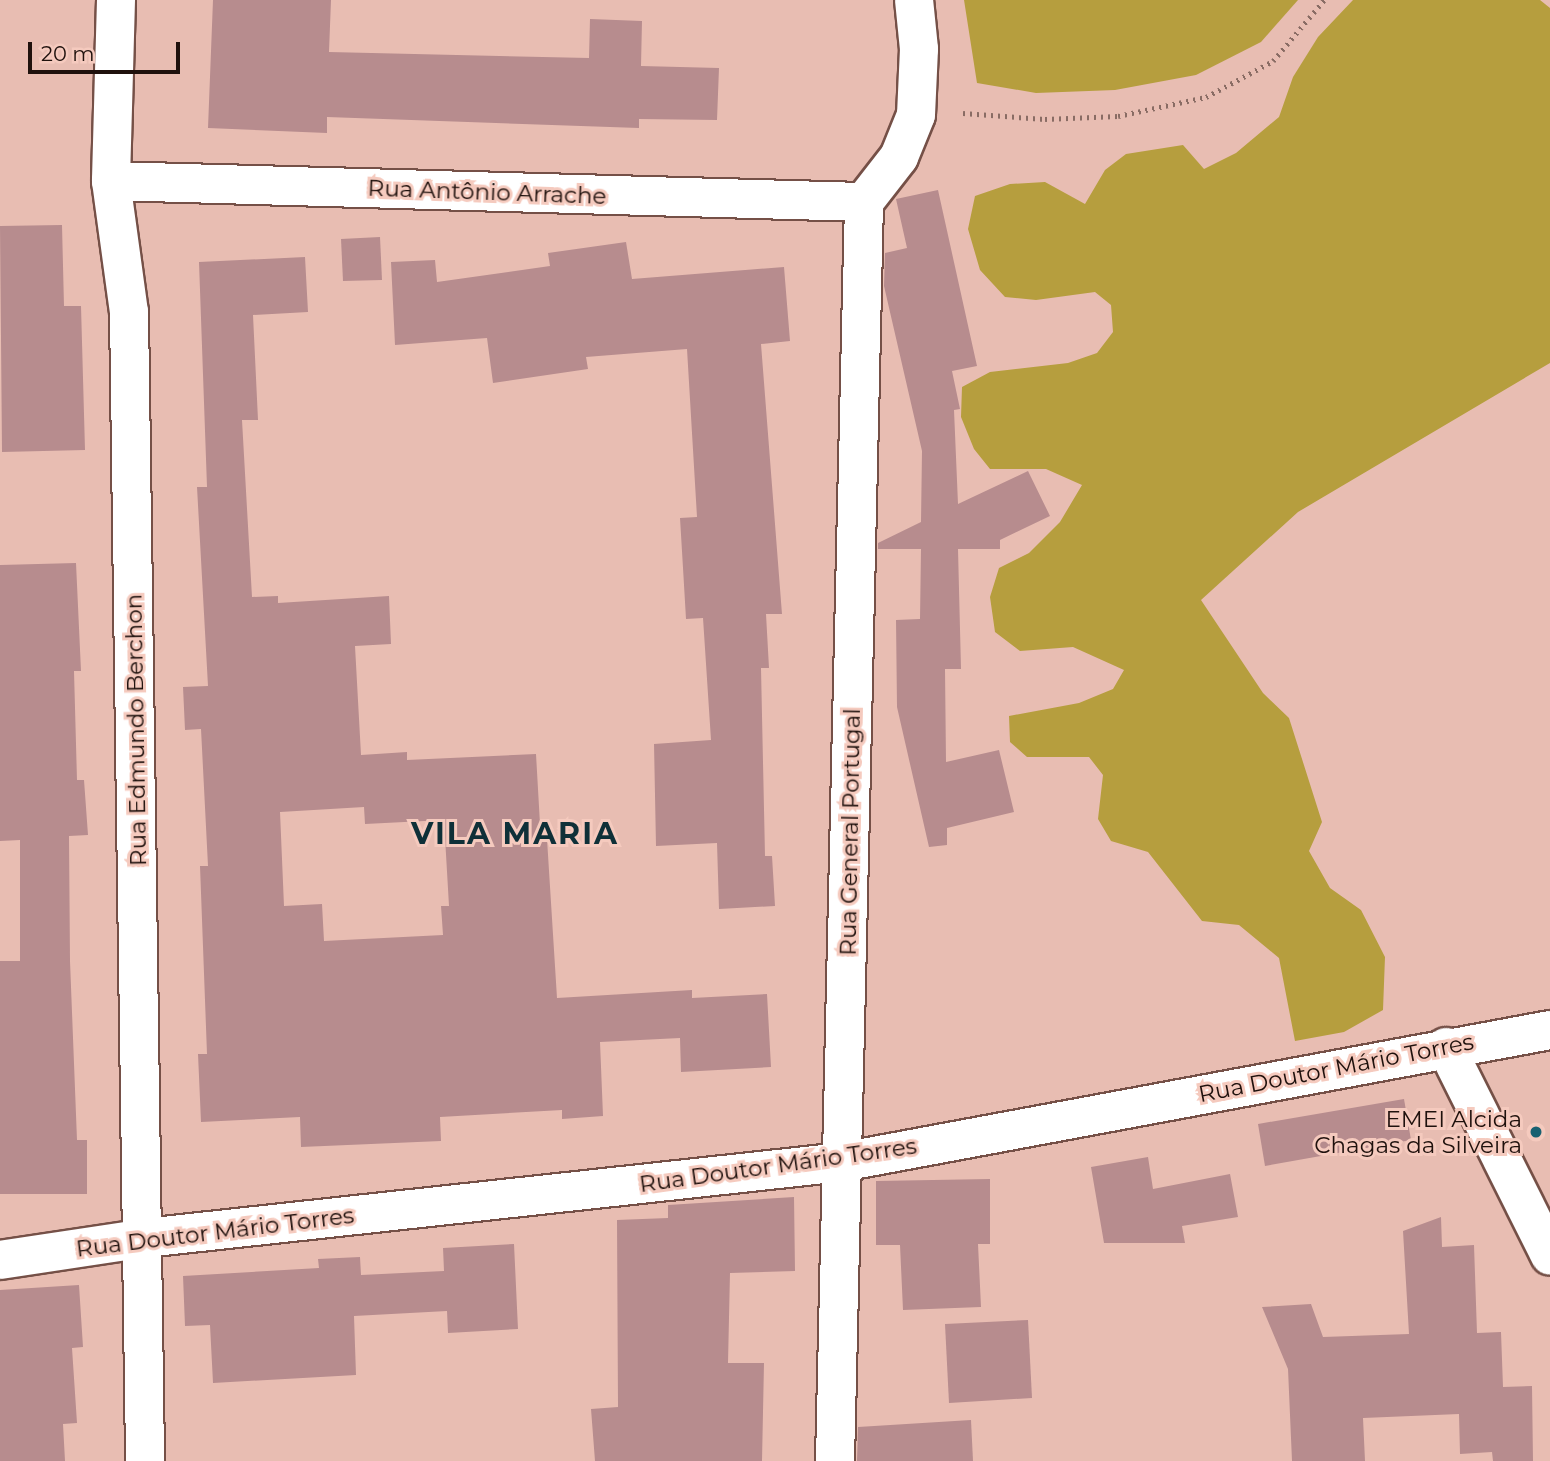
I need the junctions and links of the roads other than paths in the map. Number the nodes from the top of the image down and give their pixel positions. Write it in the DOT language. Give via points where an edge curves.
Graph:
graph roads {
  1 [pos="116,0"];
  2 [pos="914,0"];
  3 [pos="111,181"];
  4 [pos="864,202"];
  5 [pos="1550,1030"];
  6 [pos="1446,1047"];
  7 [pos="842,1162"];
  8 [pos="145,1238"];
  9 [pos="1550,1256"];
  10 [pos="0,1261"];
  11 [pos="145,1461"];
  12 [pos="835,1461"];
  1 -- 3 [label="street, Rua Edmundo Berchon"];
  2 -- 4 [label="street" via="919,50 916,116 899,157"];
  3 -- 4 [label="street, Rua Antônio Arrache"];
  3 -- 8 [label="street, Rua Edmundo Berchon" via="129,312"];
  4 -- 7 [label="street, Rua General Portugal"];
  5 -- 6 [label="street, Rua Doutor Mário Torres"];
  6 -- 7 [label="street, Rua Doutor Mário Torres"];
  6 -- 9 [label="street"];
  7 -- 8 [label="street, Rua Doutor Mário Torres"];
  7 -- 12 [label="street, Rua General Portugal"];
  8 -- 10 [label="street, Rua Doutor Mário Torres"];
  8 -- 11 [label="street, Rua Edmundo Berchon"];
}
